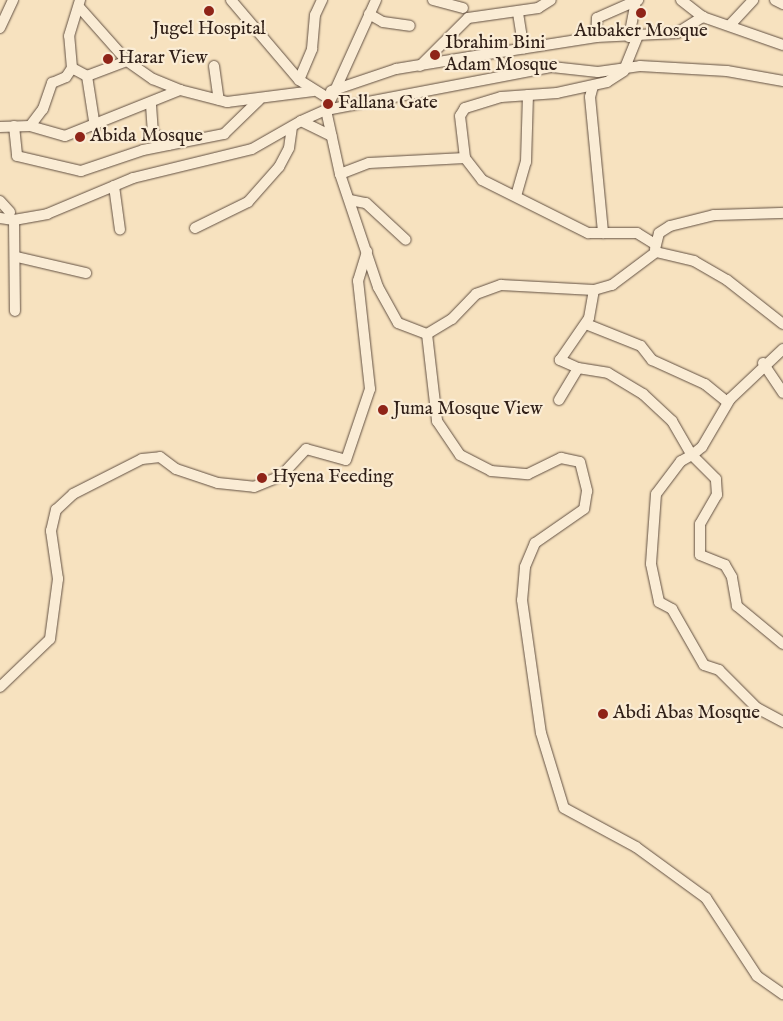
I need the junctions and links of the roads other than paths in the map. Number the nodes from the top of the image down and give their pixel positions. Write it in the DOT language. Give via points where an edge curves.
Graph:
graph roads {
  1 [pos="13,0"];
  2 [pos="232,0"];
  3 [pos="322,0"];
  4 [pos="376,0"];
  5 [pos="433,0"];
  6 [pos="551,0"];
  7 [pos="681,0"];
  8 [pos="753,0"];
  9 [pos="775,0"];
  10 [pos="637,1"];
  11 [pos="80,4"];
  12 [pos="463,4"];
  13 [pos="536,4"];
  14 [pos="783,4"];
  15 [pos="518,13"];
  16 [pos="369,14"];
  17 [pos="703,17"];
  18 [pos="468,18"];
  19 [pos="1,23"];
  20 [pos="730,25"];
  21 [pos="410,26"];
  22 [pos="596,38"];
  23 [pos="633,38"];
  24 [pos="783,45"];
  25 [pos="524,48"];
  26 [pos="127,61"];
  27 [pos="214,66"];
  28 [pos="420,66"];
  29 [pos="72,68"];
  30 [pos="624,71"];
  31 [pos="87,76"];
  32 [pos="299,80"];
  33 [pos="783,81"];
  34 [pos="593,86"];
  35 [pos="180,90"];
  36 [pos="313,91"];
  37 [pos="330,94"];
  38 [pos="528,95"];
  39 [pos="219,100"];
  40 [pos="259,100"];
  41 [pos="152,105"];
  42 [pos="326,110"];
  43 [pos="297,124"];
  44 [pos="14,126"];
  45 [pos="30,126"];
  46 [pos="95,127"];
  47 [pos="0,128"];
  48 [pos="332,136"];
  49 [pos="168,145"];
  50 [pos="465,158"];
  51 [pos="340,174"];
  52 [pos="114,186"];
  53 [pos="516,196"];
  54 [pos="350,200"];
  55 [pos="0,201"];
  56 [pos="783,213"];
  57 [pos="12,216"];
  58 [pos="0,218"];
  59 [pos="195,228"];
  60 [pos="120,230"];
  61 [pos="603,233"];
  62 [pos="406,240"];
  63 [pos="654,248"];
  64 [pos="367,250"];
  65 [pos="17,257"];
  66 [pos="86,273"];
  67 [pos="594,290"];
  68 [pos="15,312"];
  69 [pos="586,324"];
  70 [pos="783,324"];
  71 [pos="427,334"];
  72 [pos="783,349"];
  73 [pos="763,363"];
  74 [pos="578,368"];
  75 [pos="783,393"];
  76 [pos="560,400"];
  77 [pos="727,402"];
  78 [pos="692,455"];
  79 [pos="783,644"];
  80 [pos="0,687"];
  81 [pos="783,722"];
  82 [pos="783,994"];
  1 -- 19 [label="street"];
  2 -- 32 [label="street"];
  3 -- 32 [label="street" via="315,15 312,49"];
  4 -- 16 [label="street"];
  5 -- 12 [label="street"];
  6 -- 13 [label="street"];
  7 -- 17 [label="street"];
  8 -- 20 [label="street"];
  9 -- 14 [label="street"];
  10 -- 22 [label="street" via="597,18"];
  10 -- 23 [label="street"];
  11 -- 26 [label="street"];
  11 -- 29 [label="street" via="67,48"];
  12 -- 18 [label="street"];
  13 -- 15 [label="street"];
  15 -- 18 [label="street"];
  15 -- 25 [label="street"];
  16 -- 21 [label="street" via="383,22"];
  16 -- 37 [label="street"];
  17 -- 20 [label="street"];
  17 -- 23 [label="street" via="677,33"];
  18 -- 28 [label="street"];
  20 -- 24 [label="street"];
  22 -- 23 [label="street"];
  22 -- 25 [label="street"];
  23 -- 30 [label="street"];
  25 -- 28 [label="street"];
  26 -- 31 [label="street"];
  26 -- 35 [label="street" via="153,79"];
  27 -- 39 [label="street"];
  28 -- 37 [label="street"];
  29 -- 31 [label="street"];
  29 -- 45 [label="street" via="61,83 52,82 43,109"];
  30 -- 33 [label="street" via="640,66 727,71"];
  30 -- 34 [label="street"];
  30 -- 42 [label="street" via="530,69"];
  31 -- 46 [label="street"];
  32 -- 36 [label="street"];
  34 -- 38 [label="street"];
  34 -- 61 [label="street" via="590,97"];
  35 -- 39 [label="street"];
  35 -- 41 [label="street"];
  36 -- 37 [label="street"];
  36 -- 40 [label="street"];
  37 -- 42 [label="street"];
  38 -- 50 [label="street" via="465,108 460,116"];
  38 -- 53 [label="street" via="526,162"];
  39 -- 40 [label="street"];
  40 -- 49 [label="street" via="233,129"];
  41 -- 46 [label="street"];
  41 -- 49 [label="street" via="152,132"];
  42 -- 43 [label="street"];
  42 -- 48 [label="street"];
  43 -- 48 [label="street"];
  43 -- 52 [label="street" via="252,149"];
  43 -- 59 [label="street" via="279,167 248,202"];
  44 -- 45 [label="street"];
  44 -- 47 [label="street"];
  44 -- 49 [label="street" via="18,156 66,171 98,169 125,155"];
  45 -- 46 [label="street" via="65,136"];
  48 -- 51 [label="street"];
  50 -- 51 [label="street" via="417,157 369,163"];
  50 -- 53 [label="street" via="482,180"];
  51 -- 54 [label="street"];
  52 -- 57 [label="street" via="47,214"];
  52 -- 60 [label="street"];
  53 -- 61 [label="street" via="588,233"];
  54 -- 62 [label="street" via="366,203"];
  54 -- 64 [label="street"];
  55 -- 57 [label="street"];
  56 -- 63 [label="street" via="714,215 670,226"];
  57 -- 58 [label="street"];
  57 -- 65 [label="street"];
  61 -- 63 [label="street" via="637,233"];
  63 -- 67 [label="street" via="612,285"];
  63 -- 70 [label="street" via="694,261 728,280"];
  64 -- 71 [label="street" via="378,287 398,322"];
  64 -- 80 [label="street" via="358,281 370,389 346,460 306,448 280,476 254,487 218,482 176,469 160,457 151,458 73,494 56,510 51,531 58,579 50,639"];
  65 -- 66 [label="street"];
  65 -- 68 [label="street"];
  67 -- 69 [label="street"];
  67 -- 71 [label="street" via="501,285 476,294 452,319"];
  69 -- 74 [label="street" via="560,360"];
  69 -- 77 [label="street" via="641,346 652,360 705,384"];
  71 -- 82 [label="street" via="437,421 460,455 491,471 528,474 561,458 580,462 587,491 584,509 535,543 525,567 522,600 541,733 564,808 636,847 706,898 757,976"];
  72 -- 73 [label="street"];
  73 -- 75 [label="street"];
  73 -- 77 [label="street"];
  74 -- 76 [label="street"];
  74 -- 78 [label="street" via="608,373 643,394 672,421"];
  77 -- 78 [label="street" via="702,447"];
  78 -- 79 [label="street" via="716,479 717,487 717,495 700,524 700,555 725,566 732,577 737,606"];
  78 -- 81 [label="street" via="669,473 656,494 651,564 660,602 672,609 704,665 719,670 757,708"];
}
